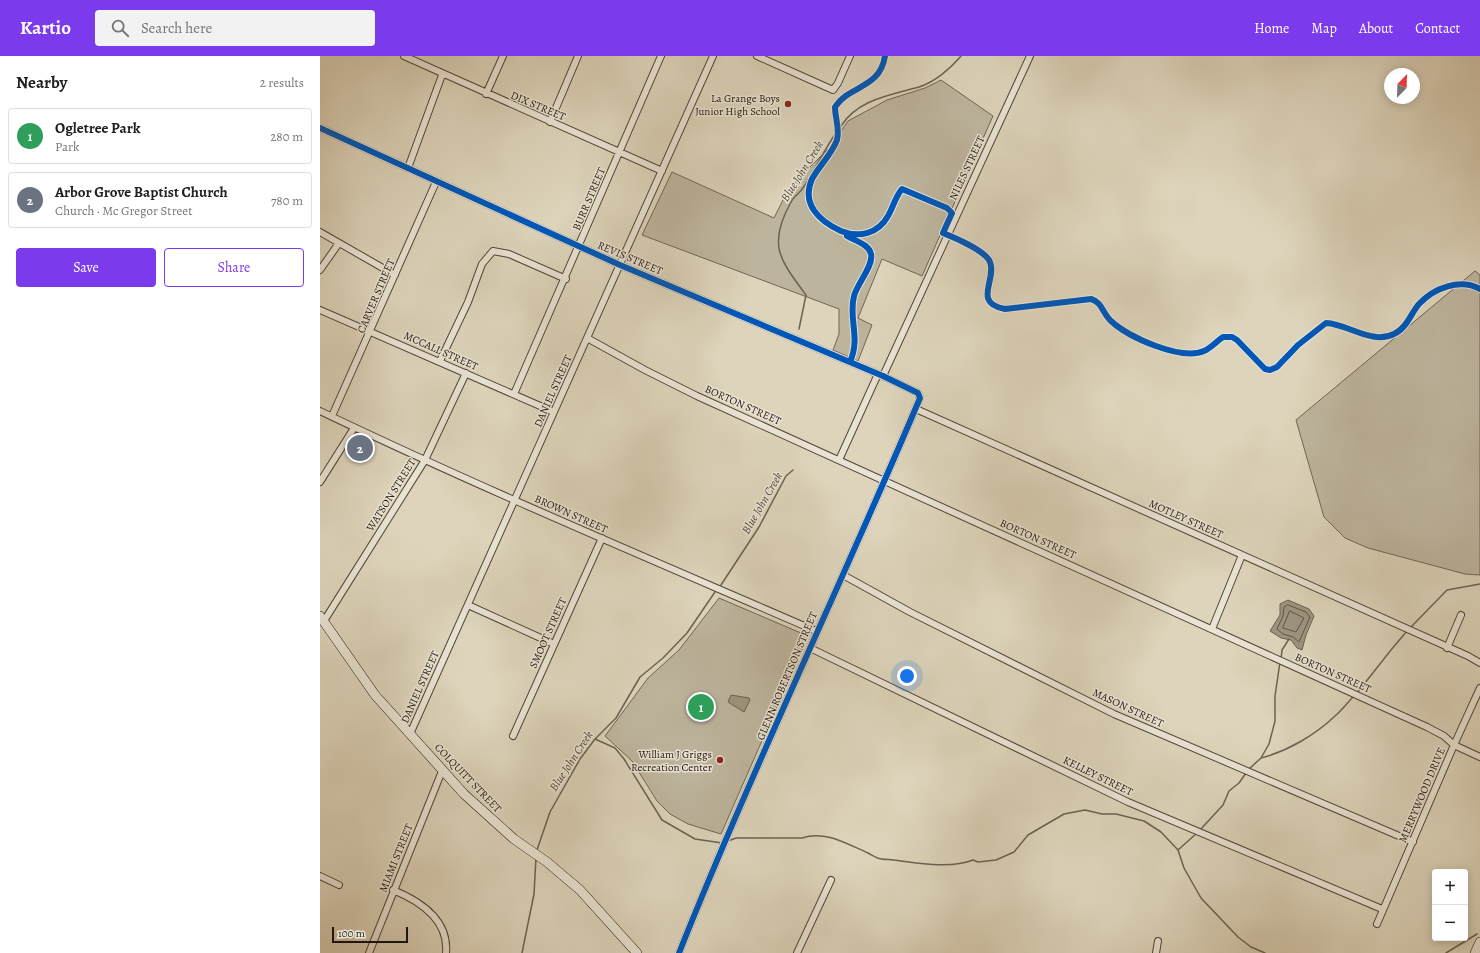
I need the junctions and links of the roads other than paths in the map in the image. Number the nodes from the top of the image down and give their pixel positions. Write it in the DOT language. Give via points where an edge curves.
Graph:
graph roads {
  1 [pos="404,56"];
  2 [pos="503,56"];
  3 [pos="578,56"];
  4 [pos="661,56"];
  5 [pos="713,56"];
  6 [pos="757,56"];
  7 [pos="850,56"];
  8 [pos="1030,56"];
  9 [pos="411,58"];
  10 [pos="442,75"];
  11 [pos="486,94"];
  12 [pos="550,122"];
  13 [pos="320,128"];
  14 [pos="620,152"];
  15 [pos="408,168"];
  16 [pos="662,171"];
  17 [pos="436,182"];
  18 [pos="320,232"];
  19 [pos="339,243"];
  20 [pos="579,247"];
  21 [pos="620,265"];
  22 [pos="320,270"];
  23 [pos="395,275"];
  24 [pos="566,279"];
  25 [pos="320,310"];
  26 [pos="371,331"];
  27 [pos="587,338"];
  28 [pos="440,362"];
  29 [pos="466,374"];
  30 [pos="880,375"];
  31 [pos="514,394"];
  32 [pos="916,409"];
  33 [pos="320,411"];
  34 [pos="554,412"];
  35 [pos="332,416"];
  36 [pos="354,428"];
  37 [pos="425,460"];
  38 [pos="839,460"];
  39 [pos="884,481"];
  40 [pos="320,482"];
  41 [pos="515,500"];
  42 [pos="602,538"];
  43 [pos="1242,555"];
  44 [pos="843,575"];
  45 [pos="468,605"];
  46 [pos="1461,615"];
  47 [pos="322,618"];
  48 [pos="1212,629"];
  49 [pos="816,631"];
  50 [pos="554,644"];
  51 [pos="810,648"];
  52 [pos="1447,648"];
  53 [pos="1480,664"];
  54 [pos="1480,688"];
  55 [pos="410,734"];
  56 [pos="513,736"];
  57 [pos="1454,744"];
  58 [pos="1480,757"];
  59 [pos="442,771"];
  60 [pos="1413,842"];
  61 [pos="320,876"];
  62 [pos="831,880"];
  63 [pos="339,885"];
  64 [pos="393,890"];
  65 [pos="1382,909"];
  66 [pos="1377,924"];
  67 [pos="1158,941"];
  68 [pos="369,953"];
  69 [pos="446,953"];
  70 [pos="637,953"];
  71 [pos="680,953"];
  72 [pos="797,953"];
  73 [pos="1156,953"];
  1 -- 9 [label="street, DIX STREET"];
  2 -- 11 [label="street"];
  3 -- 12 [label="street"];
  4 -- 14 [label="street, BURR STREET"];
  5 -- 16 [label="street, DANIEL STREET"];
  6 -- 7 [label="street" via="833,90"];
  8 -- 30 [label="street, NILES STREET"];
  9 -- 10 [label="street, DIX STREET"];
  10 -- 11 [label="street, DIX STREET"];
  10 -- 15 [label="street"];
  11 -- 12 [label="street, DIX STREET"];
  12 -- 14 [label="street, DIX STREET"];
  13 -- 15 [label="street, REVIS STREET"];
  14 -- 16 [label="street, DIX STREET"];
  14 -- 20 [label="street, BURR STREET"];
  15 -- 17 [label="street, REVIS STREET"];
  16 -- 21 [label="street, DANIEL STREET"];
  17 -- 20 [label="street, REVIS STREET"];
  17 -- 23 [label="street, CARVER STREET"];
  18 -- 19 [label="street"];
  19 -- 22 [label="street"];
  19 -- 23 [label="street"];
  20 -- 21 [label="street, REVIS STREET"];
  20 -- 24 [label="street, BURR STREET"];
  21 -- 27 [label="street, DANIEL STREET"];
  21 -- 30 [label="street, REVIS STREET"];
  23 -- 26 [label="street, CARVER STREET"];
  24 -- 28 [label="street" via="509,254 493,251 482,264 468,302"];
  24 -- 31 [label="street, BURR STREET"];
  25 -- 26 [label="street, MCCALL STREET"];
  26 -- 28 [label="street, MCCALL STREET"];
  26 -- 35 [label="street, CARVER STREET"];
  27 -- 34 [label="street, DANIEL STREET"];
  27 -- 38 [label="street, BORTON STREET" via="697,396"];
  28 -- 29 [label="street, MCCALL STREET"];
  29 -- 31 [label="street, MCCALL STREET"];
  29 -- 37 [label="street, WATSON STREET"];
  30 -- 32 [label="street, REVIS STREET" via="918,393 920,398"];
  30 -- 38 [label="street, NILES STREET"];
  31 -- 34 [label="street, MCCALL STREET"];
  32 -- 39 [label="street, GLENN ROBERTSON STREET"];
  32 -- 43 [label="street, MOTLEY STREET"];
  33 -- 35 [label="street, BROWN STREET"];
  34 -- 41 [label="street, DANIEL STREET"];
  35 -- 36 [label="street, BROWN STREET"];
  36 -- 37 [label="street, BROWN STREET"];
  36 -- 40 [label="street"];
  37 -- 41 [label="street, BROWN STREET"];
  37 -- 47 [label="street, WATSON STREET"];
  38 -- 39 [label="street, BORTON STREET"];
  39 -- 44 [label="street, GLENN ROBERTSON STREET"];
  39 -- 48 [label="street, BORTON STREET"];
  41 -- 42 [label="street, BROWN STREET"];
  41 -- 45 [label="street, DANIEL STREET"];
  42 -- 49 [label="street, BROWN STREET"];
  42 -- 50 [label="street, SMOOT STREET"];
  43 -- 48 [label="street"];
  43 -- 52 [label="street, MOTLEY STREET"];
  44 -- 49 [label="street, GLENN ROBERTSON STREET"];
  44 -- 60 [label="street, MASON STREET" via="910,612 1114,714"];
  45 -- 50 [label="street"];
  45 -- 55 [label="street, DANIEL STREET"];
  46 -- 52 [label="street"];
  47 -- 55 [label="street, COLQUITT STREET" via="375,695"];
  48 -- 57 [label="street, BORTON STREET" via="1427,727"];
  49 -- 51 [label="street, GLENN ROBERTSON STREET"];
  50 -- 56 [label="street, SMOOT STREET"];
  51 -- 65 [label="street, KELLEY STREET" via="1128,802"];
  51 -- 71 [label="street, GLENN ROBERTSON STREET"];
  52 -- 53 [label="street"];
  54 -- 57 [label="street, MERRYWOOD DRIVE"];
  55 -- 59 [label="street, COLQUITT STREET"];
  57 -- 58 [label="street, BORTON STREET"];
  57 -- 60 [label="street, MERRYWOOD DRIVE"];
  59 -- 64 [label="street, MIAMI STREET"];
  59 -- 70 [label="street, COLQUITT STREET" via="491,819 580,890"];
  60 -- 65 [label="street, MERRYWOOD DRIVE"];
  61 -- 63 [label="street"];
  62 -- 72 [label="street"];
  64 -- 68 [label="street, MIAMI STREET"];
  64 -- 69 [label="street" via="405,895 432,914 446,935"];
  65 -- 66 [label="street, MERRYWOOD DRIVE"];
  67 -- 73 [label="street"];
}
